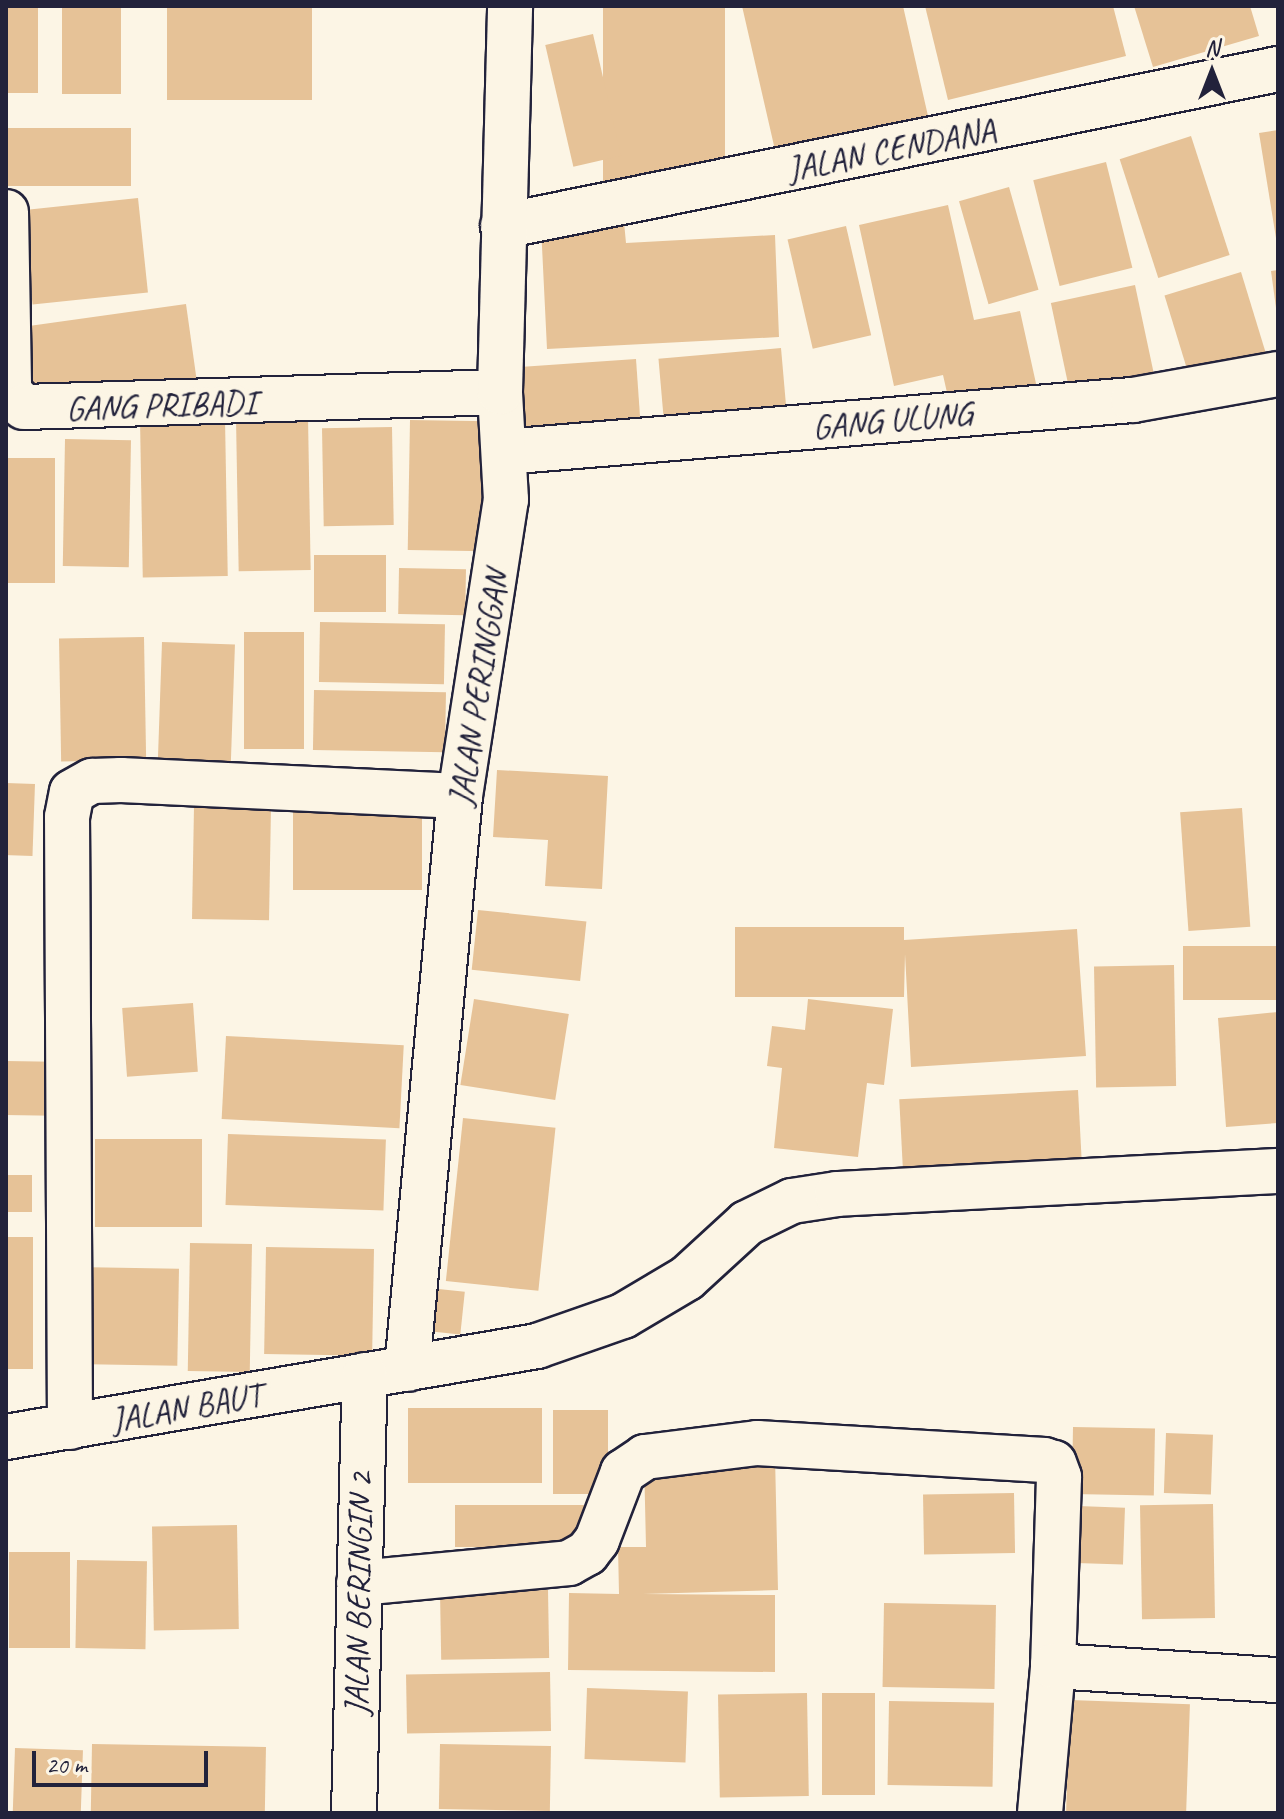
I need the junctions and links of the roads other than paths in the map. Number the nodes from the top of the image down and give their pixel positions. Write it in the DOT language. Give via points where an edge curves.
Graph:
graph roads {
  1 [pos="510,6"];
  2 [pos="1278,69"];
  3 [pos="6,212"];
  4 [pos="503,226"];
  5 [pos="7,276"];
  6 [pos="1278,374"];
  7 [pos="500,392"];
  8 [pos="504,452"];
  9 [pos="460,796"];
  10 [pos="1278,1171"];
  11 [pos="407,1369"];
  12 [pos="365,1375"];
  13 [pos="70,1427"];
  14 [pos="6,1437"];
  15 [pos="359,1583"];
  16 [pos="1053,1666"];
  17 [pos="1278,1680"];
  18 [pos="354,1813"];
  19 [pos="1040,1813"];
  1 -- 4 [label="street, JALAN PERINGGAN"];
  2 -- 4 [label="street, JALAN CENDANA"];
  3 -- 5 [label="street, GANG PRIBADI"];
  4 -- 7 [label="street, JALAN PERINGGAN"];
  5 -- 7 [label="street, GANG PRIBADI" via="9,392 24,407"];
  6 -- 8 [label="street, GANG ULUNG" via="1133,400"];
  7 -- 8 [label="street, JALAN PERINGGAN"];
  8 -- 9 [label="street, JALAN PERINGGAN" via="506,500"];
  9 -- 11 [label="street, JALAN PERINGGAN"];
  9 -- 13 [label="street" via="121,780 92,781 72,792 67,817"];
  10 -- 11 [label="street, JALAN BAUT" via="837,1194 792,1201 747,1223 687,1278 623,1316 537,1346"];
  11 -- 12 [label="street, JALAN BAUT"];
  12 -- 13 [label="street, JALAN BAUT"];
  12 -- 15 [label="street, JALAN BERINGIN 2"];
  13 -- 14 [label="street, JALAN BAUT"];
  15 -- 16 [label="street" via="569,1563 597,1540 623,1472 645,1457 757,1443 1044,1460 1054,1463 1059,1477"];
  15 -- 18 [label="street, JALAN BERINGIN 2"];
  16 -- 17 [label="street"];
  16 -- 19 [label="street"];
}
